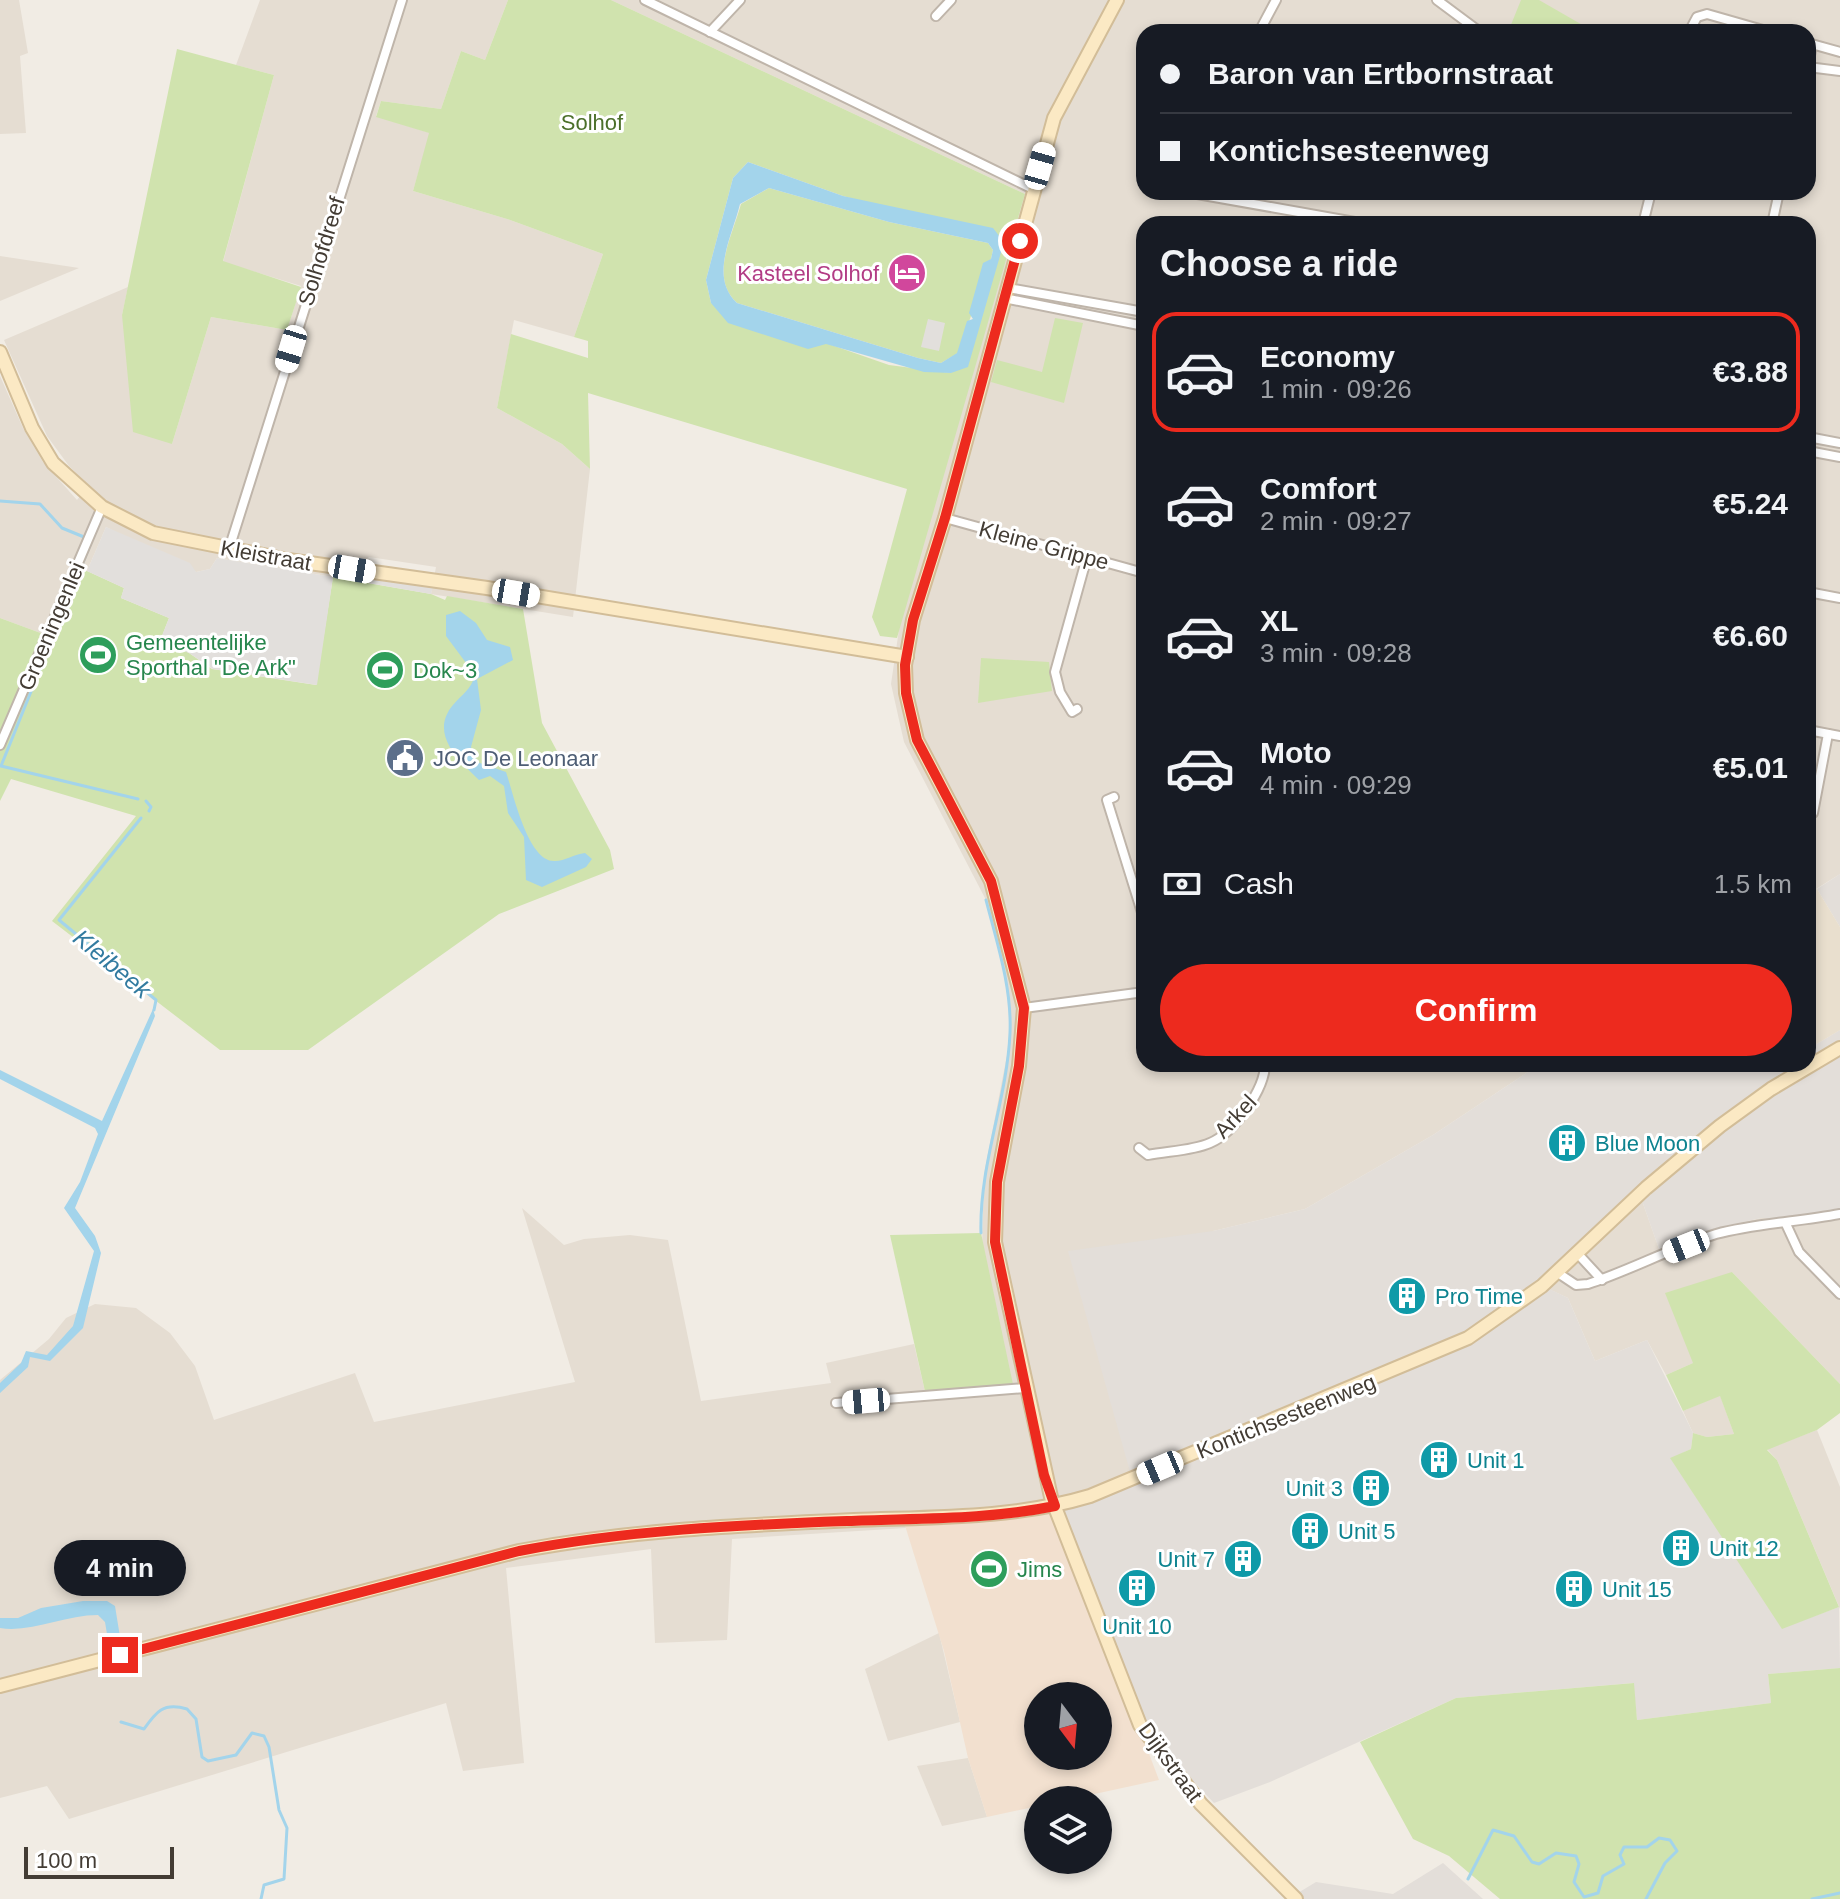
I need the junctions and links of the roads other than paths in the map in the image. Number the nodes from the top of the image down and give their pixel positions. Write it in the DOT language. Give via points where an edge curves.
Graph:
graph roads {
  1 [pos="402,0"];
  2 [pos="645,0"];
  3 [pos="740,0"];
  4 [pos="951,0"];
  5 [pos="1117,0"];
  6 [pos="1276,0"];
  7 [pos="1437,0"];
  8 [pos="936,16"];
  9 [pos="1263,24"];
  10 [pos="1466,24"];
  11 [pos="1693,24"];
  12 [pos="1742,24"];
  13 [pos="710,32"];
  14 [pos="1816,46"];
  15 [pos="1840,52"];
  16 [pos="1816,67"];
  17 [pos="1840,71"];
  18 [pos="1033,189"];
  19 [pos="1229,200"];
  20 [pos="1314,216"];
  21 [pos="1006,293"];
  22 [pos="1136,311"];
  23 [pos="1136,324"];
  24 [pos="0,352"];
  25 [pos="1816,438"];
  26 [pos="1840,443"];
  27 [pos="1816,452"];
  28 [pos="1840,457"];
  29 [pos="102,507"];
  30 [pos="945,518"];
  31 [pos="229,549"];
  32 [pos="1087,557"];
  33 [pos="1136,571"];
  34 [pos="1816,594"];
  35 [pos="1840,598"];
  36 [pos="907,657"];
  37 [pos="1077,709"];
  38 [pos="1816,732"];
  39 [pos="1828,734"];
  40 [pos="1840,736"];
  41 [pos="0,745"];
  42 [pos="1114,797"];
  43 [pos="1816,797"];
  44 [pos="1136,893"];
  45 [pos="1136,993"];
  46 [pos="1024,1008"];
  47 [pos="1840,1048"];
  48 [pos="1816,1062"];
  49 [pos="1265,1072"];
  50 [pos="1800,1072"];
  51 [pos="1139,1148"];
  52 [pos="1840,1214"];
  53 [pos="1786,1224"];
  54 [pos="1578,1254"];
  55 [pos="1558,1273"];
  56 [pos="1602,1280"];
  57 [pos="1840,1294"];
  58 [pos="1025,1388"];
  59 [pos="836,1403"];
  60 [pos="1055,1506"];
  61 [pos="0,1686"];
  62 [pos="1296,1899"];
  1 -- 31 [label="street, Solhofdreef"];
  2 -- 13 [label="street"];
  3 -- 13 [label="street"];
  4 -- 8 [label="street"];
  5 -- 18 [label="street, Dijkstraat" via="1065,94"];
  6 -- 9 [label="street"];
  7 -- 10 [label="street"];
  11 -- 12 [label="street" via="1707,14"];
  13 -- 18 [label="street"];
  14 -- 15 [label="street"];
  16 -- 17 [label="street"];
  18 -- 21 [label="street, Dijkstraat"];
  19 -- 20 [label="street"];
  21 -- 22 [label="street"];
  21 -- 23 [label="street"];
  21 -- 30 [label="street, Dijkstraat"];
  24 -- 29 [label="street, Kleistraat" via="42,446 68,479"];
  25 -- 26 [label="street"];
  27 -- 28 [label="street"];
  29 -- 31 [label="street, Kleistraat" via="153,533"];
  29 -- 41 [label="street, Groeningenlei"];
  30 -- 32 [label="street, Kleine Grippe"];
  30 -- 36 [label="street, Dijkstraat"];
  31 -- 36 [label="street, Kleistraat"];
  32 -- 33 [label="street, Kleine Grippe"];
  32 -- 37 [label="street" via="1055,672 1060,692 1072,712"];
  34 -- 35 [label="street"];
  36 -- 46 [label="street, Dijkstraat" via="906,693 917,740 991,881"];
  38 -- 39 [label="street"];
  39 -- 40 [label="street"];
  39 -- 43 [label="street"];
  42 -- 44 [label="street" via="1107,800"];
  45 -- 46 [label="street"];
  46 -- 58 [label="street, Dijkstraat" via="997,1182 995,1242"];
  47 -- 48 [label="street, Kontichsesteenweg"];
  49 -- 51 [label="street, Arkel" via="1257,1096 1210,1143 1148,1155"];
  50 -- 54 [label="street, Kontichsesteenweg" via="1720,1126"];
  52 -- 53 [label="street"];
  53 -- 56 [label="street" via="1714,1235"];
  53 -- 57 [label="street" via="1799,1252"];
  54 -- 55 [label="street, Kontichsesteenweg"];
  54 -- 56 [label="street"];
  55 -- 56 [label="street" via="1576,1285"];
  55 -- 60 [label="street, Kontichsesteenweg" via="1514,1309 1417,1362"];
  58 -- 59 [label="street"];
  58 -- 60 [label="street, Dijkstraat"];
  60 -- 61 [label="street, Kontichsesteenweg" via="984,1515 704,1527 585,1538"];
  60 -- 62 [label="street, Dijkstraat" via="1140,1725 1201,1804"];
}
